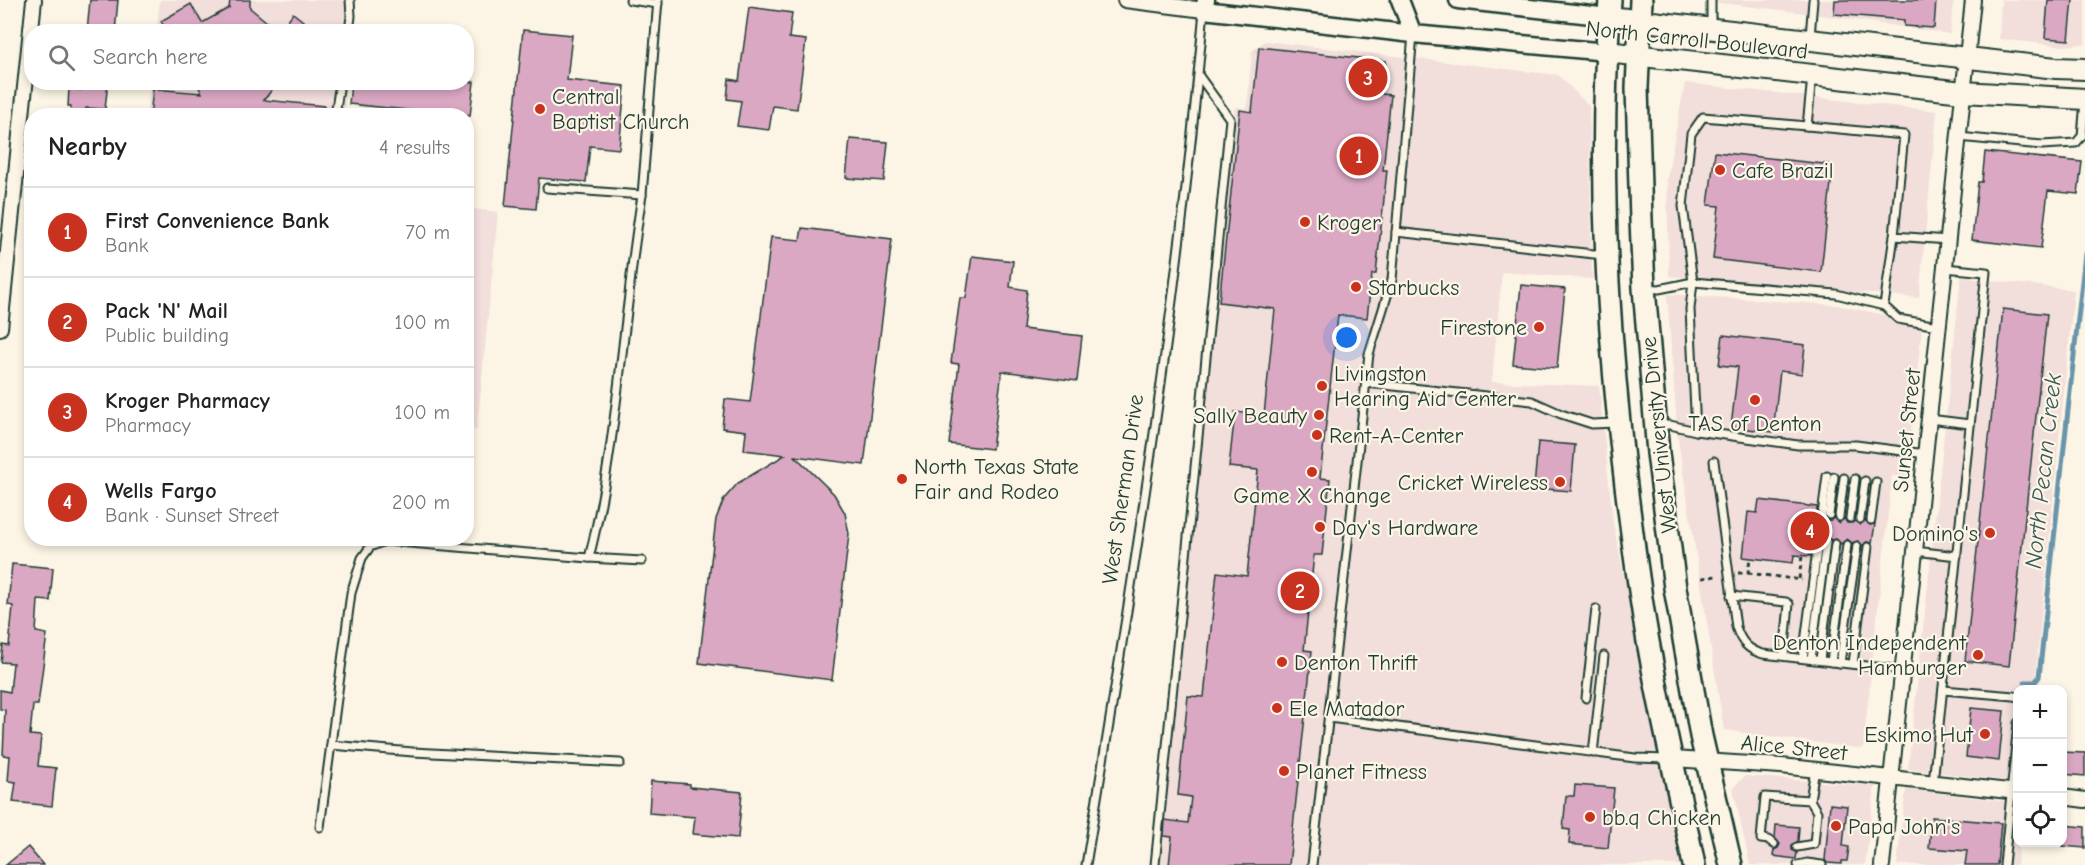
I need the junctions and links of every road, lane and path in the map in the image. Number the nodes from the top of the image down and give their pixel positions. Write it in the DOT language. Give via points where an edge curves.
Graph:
graph roads {
  1 [pos="34,0"];
  2 [pos="350,0"];
  3 [pos="630,0"];
  4 [pos="1125,0"];
  5 [pos="1400,0"];
  6 [pos="1458,0"];
  7 [pos="1712,0"];
  8 [pos="1813,0"];
  9 [pos="1973,0"];
  10 [pos="658,2"];
  11 [pos="1205,5"];
  12 [pos="1561,6"];
  13 [pos="1610,8"];
  14 [pos="1640,10"];
  15 [pos="32,24"];
  16 [pos="350,24"];
  17 [pos="1710,28"];
  18 [pos="1413,34"];
  19 [pos="1810,40"];
  20 [pos="1607,52"];
  21 [pos="1639,56"];
  22 [pos="1967,58"];
  23 [pos="2085,69"];
  24 [pos="1812,75"];
  25 [pos="1199,76"];
  26 [pos="25,90"];
  27 [pos="339,90"];
  28 [pos="1963,92"];
  29 [pos="2085,100"];
  30 [pos="336,108"];
  31 [pos="1807,126"];
  32 [pos="1959,137"];
  33 [pos="547,188"];
  34 [pos="642,195"];
  35 [pos="1396,232"];
  36 [pos="1893,236"];
  37 [pos="1948,240"];
  38 [pos="1605,255"];
  39 [pos="1945,268"];
  40 [pos="1693,282"];
  41 [pos="1644,288"];
  42 [pos="1884,306"];
  43 [pos="1938,327"];
  44 [pos="0,328"];
  45 [pos="1366,383"];
  46 [pos="1929,419"];
  47 [pos="1618,423"];
  48 [pos="1970,424"];
  49 [pos="1655,425"];
  50 [pos="1695,431"];
  51 [pos="1926,454"];
  52 [pos="1714,461"];
  53 [pos="1831,476"];
  54 [pos="1844,478"];
  55 [pos="1855,480"];
  56 [pos="1865,481"];
  57 [pos="1876,482"];
  58 [pos="1826,515"];
  59 [pos="1839,517"];
  60 [pos="1850,518"];
  61 [pos="1860,519"];
  62 [pos="1871,520"];
  63 [pos="1822,542"];
  64 [pos="1835,544"];
  65 [pos="1847,545"];
  66 [pos="372,546"];
  67 [pos="445,546"];
  68 [pos="1857,546"];
  69 [pos="1868,547"];
  70 [pos="1915,551"];
  71 [pos="1802,556"];
  72 [pos="1957,556"];
  73 [pos="589,558"];
  74 [pos="1750,558"];
  75 [pos="642,561"];
  76 [pos="1737,573"];
  77 [pos="1748,573"];
  78 [pos="1716,576"];
  79 [pos="1702,578"];
  80 [pos="1799,579"];
  81 [pos="1805,580"];
  82 [pos="1731,596"];
  83 [pos="1596,609"];
  84 [pos="1604,656"];
  85 [pos="1784,656"];
  86 [pos="1807,659"];
  87 [pos="1820,660"];
  88 [pos="1831,662"];
  89 [pos="1840,663"];
  90 [pos="1853,664"];
  91 [pos="1902,670"];
  92 [pos="1943,690"];
  93 [pos="2013,696"];
  94 [pos="1586,698"];
  95 [pos="1329,718"];
  96 [pos="331,745"];
  97 [pos="1593,753"];
  98 [pos="1673,759"];
  99 [pos="1708,761"];
  100 [pos="620,763"];
  101 [pos="1815,770"];
  102 [pos="1891,778"];
  103 [pos="1933,783"];
  104 [pos="2013,792"];
  105 [pos="2014,793"];
  106 [pos="2067,798"];
  107 [pos="1810,800"];
  108 [pos="2085,800"];
  109 [pos="320,827"];
  110 [pos="1798,838"];
  111 [pos="1773,840"];
  112 [pos="1807,844"];
  113 [pos="1797,847"];
  114 [pos="1086,865"];
  115 [pos="1155,865"];
  116 [pos="1312,865"];
  117 [pos="1694,865"];
  118 [pos="1731,865"];
  119 [pos="1798,865"];
  120 [pos="1822,865"];
  121 [pos="1882,865"];
  122 [pos="2004,865"];
  1 -- 15 [label="street"];
  2 -- 16 [label="lane"];
  3 -- 10 [label="lane"];
  4 -- 11 [label="street, North Carroll Boulevard"];
  5 -- 18 [label="street"];
  6 -- 12 [label="street, North Carroll Boulevard"];
  7 -- 17 [label="lane"];
  8 -- 19 [label="lane"];
  9 -- 22 [label="street, Sunset Street"];
  10 -- 34 [label="lane"];
  11 -- 18 [label="street, North Carroll Boulevard"];
  11 -- 25 [label="lane, West Sherman Drive"];
  12 -- 13 [label="street, North Carroll Boulevard"];
  13 -- 14 [label="main road, North Carroll Boulevard"];
  13 -- 20 [label="main road, West University Drive"];
  14 -- 17 [label="main road, North Carroll Boulevard"];
  14 -- 21 [label="main road, West University Drive"];
  17 -- 19 [label="main road, North Carroll Boulevard"];
  18 -- 20 [label="street, North Carroll Boulevard"];
  18 -- 35 [label="lane"];
  19 -- 22 [label="main road, North Carroll Boulevard"];
  20 -- 21 [label="main road, North Carroll Boulevard"];
  20 -- 38 [label="main road, West University Drive"];
  21 -- 24 [label="main road, North Carroll Boulevard"];
  21 -- 41 [label="main road, West University Drive"];
  22 -- 23 [label="main road, North Carroll Boulevard"];
  22 -- 28 [label="street, Sunset Street"];
  24 -- 28 [label="main road, North Carroll Boulevard"];
  24 -- 31 [label="lane"];
  25 -- 114 [label="lane, West Sherman Drive" via="1161,382"];
  25 -- 115 [label="lane" via="1230,119"];
  26 -- 44 [label="street"];
  27 -- 30 [label="lane"];
  28 -- 29 [label="main road, North Carroll Boulevard"];
  28 -- 32 [label="street, Sunset Street"];
  29 -- 32 [label="lane" via="2082,135 2076,143 2042,145"];
  31 -- 36 [label="lane" via="1904,135"];
  31 -- 40 [label="lane" via="1703,117 1691,134 1683,206"];
  32 -- 37 [label="street, Sunset Street"];
  33 -- 34 [label="lane"];
  34 -- 73 [label="lane" via="615,429"];
  35 -- 38 [label="lane"];
  35 -- 45 [label="lane" via="1392,280 1369,354"];
  36 -- 37 [label="lane"];
  36 -- 42 [label="lane"];
  37 -- 39 [label="street, Sunset Street"];
  38 -- 47 [label="main road, West University Drive"];
  39 -- 43 [label="street, Sunset Street"];
  39 -- 48 [label="lane" via="1986,272"];
  40 -- 41 [label="lane"];
  40 -- 42 [label="lane" via="1836,294"];
  40 -- 50 [label="lane" via="1690,309"];
  41 -- 49 [label="main road, West University Drive"];
  42 -- 43 [label="lane" via="1898,319"];
  43 -- 46 [label="street, Sunset Street"];
  45 -- 47 [label="lane" via="1532,401 1592,424"];
  45 -- 95 [label="lane"];
  46 -- 48 [label="lane"];
  46 -- 51 [label="street, Sunset Street"];
  47 -- 98 [label="main road, West University Drive" via="1641,599"];
  48 -- 72 [label="lane"];
  49 -- 50 [label="lane" via="1670,424"];
  49 -- 99 [label="main road, West University Drive" via="1675,588"];
  50 -- 51 [label="lane" via="1798,446 1856,445"];
  51 -- 70 [label="street, Sunset Street"];
  52 -- 82 [label="lane"];
  53 -- 58 [label="lane"];
  54 -- 59 [label="lane"];
  55 -- 60 [label="lane"];
  56 -- 61 [label="lane"];
  57 -- 62 [label="lane"];
  63 -- 86 [label="lane"];
  64 -- 87 [label="lane"];
  65 -- 88 [label="lane"];
  66 -- 96 [label="lane" via="362,558 351,593"];
  67 -- 73 [label="lane"];
  68 -- 89 [label="lane"];
  69 -- 90 [label="lane"];
  70 -- 72 [label="lane"];
  70 -- 91 [label="street, Sunset Street"];
  71 -- 80 [label="path"];
  72 -- 92 [label="lane"];
  73 -- 75 [label="lane"];
  74 -- 77 [label="path"];
  76 -- 77 [label="path"];
  77 -- 80 [label="path"];
  78 -- 79 [label="path"];
  80 -- 81 [label="path"];
  82 -- 85 [label="lane" via="1736,627 1746,646"];
  82 -- 85 [label="lane" via="1789,604"];
  83 -- 94 [label="lane"];
  84 -- 97 [label="lane"];
  85 -- 86 [label="lane"];
  86 -- 87 [label="lane"];
  87 -- 88 [label="lane"];
  88 -- 89 [label="lane"];
  89 -- 90 [label="lane"];
  90 -- 91 [label="lane"];
  91 -- 102 [label="street, Sunset Street"];
  92 -- 93 [label="lane"];
  92 -- 103 [label="lane"];
  95 -- 97 [label="lane"];
  95 -- 116 [label="lane"];
  96 -- 100 [label="lane"];
  96 -- 109 [label="lane"];
  97 -- 98 [label="lane"];
  98 -- 99 [label="street, Alice Street"];
  98 -- 117 [label="main road, West University Drive"];
  99 -- 101 [label="street, Alice Street"];
  99 -- 118 [label="main road, West University Drive"];
  101 -- 102 [label="street, Alice Street"];
  101 -- 107 [label="lane"];
  102 -- 103 [label="street, Alice Street"];
  102 -- 121 [label="street, Sunset Street"];
  103 -- 104 [label="street, Alice Street"];
  105 -- 122 [label="lane"];
  106 -- 108 [label="street"];
  107 -- 111 [label="lane" via="1765,797 1761,839"];
  107 -- 112 [label="lane" via="1817,812 1814,844"];
  110 -- 112 [label="lane"];
  112 -- 113 [label="lane"];
  119 -- 120 [label="lane"];
}
